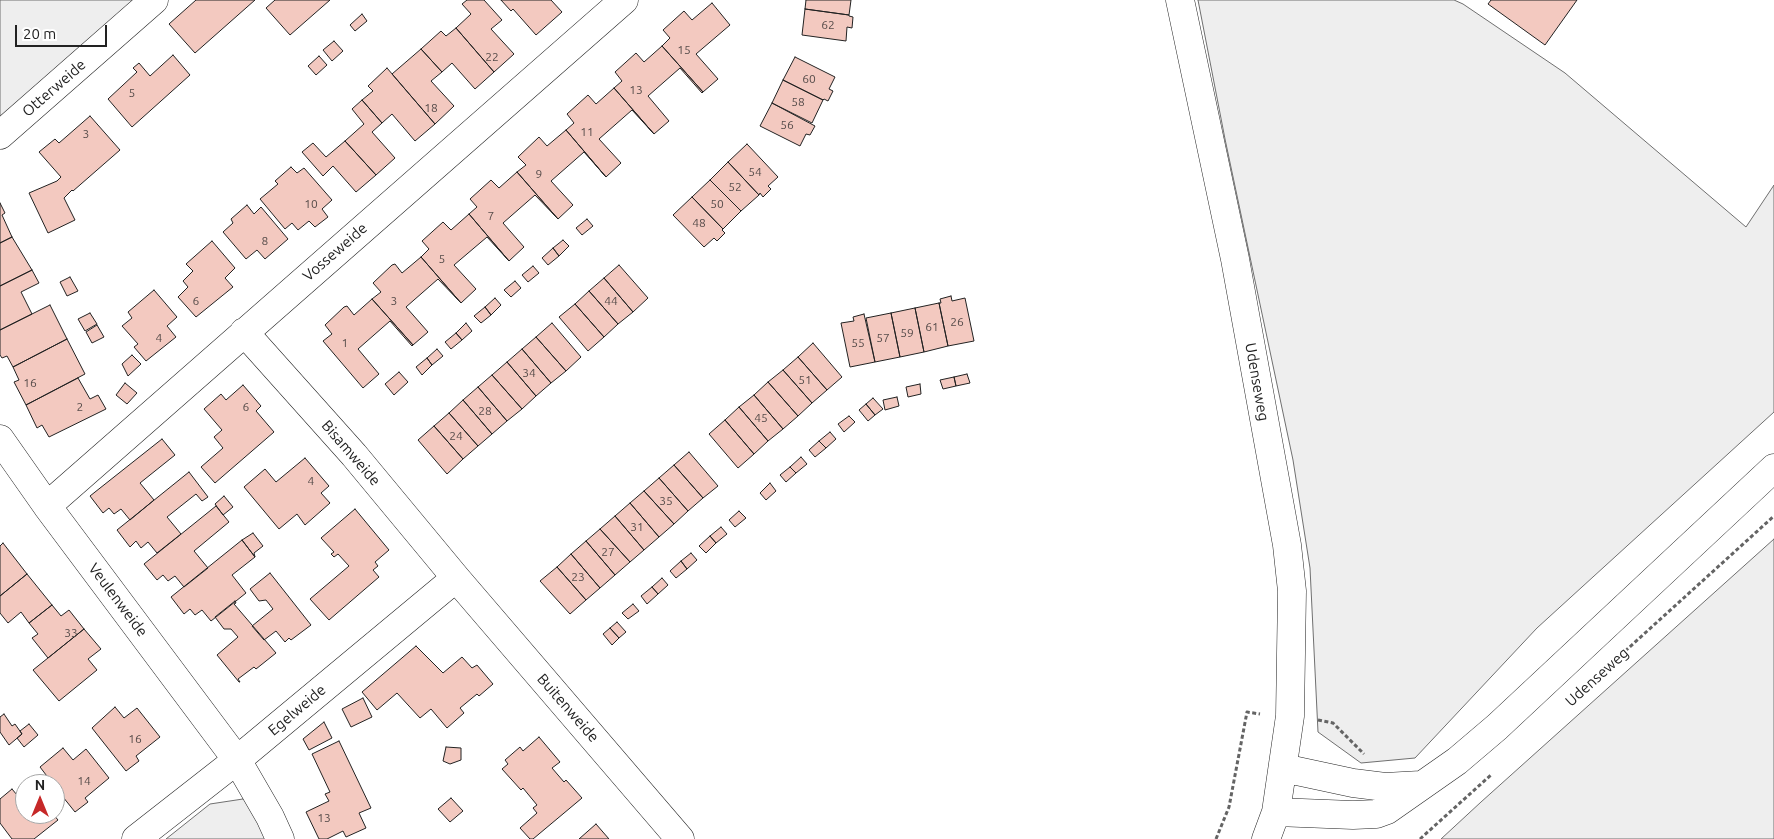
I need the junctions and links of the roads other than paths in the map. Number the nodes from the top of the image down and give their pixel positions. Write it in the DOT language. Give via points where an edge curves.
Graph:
graph roads {
  1 [pos="154,0"];
  2 [pos="624,0"];
  3 [pos="1180,0"];
  4 [pos="0,136"];
  5 [pos="244,332"];
  6 [pos="0,439"];
  7 [pos="1774,468"];
  8 [pos="47,506"];
  9 [pos="456,578"];
  10 [pos="237,760"];
  11 [pos="1283,768"];
  12 [pos="1421,785"];
  13 [pos="1276,812"];
  14 [pos="136,839"];
  15 [pos="280,839"];
  16 [pos="680,839"];
  17 [pos="1266,839"];
  1 -- 4 [label="street, Otterweide"];
  2 -- 5 [label="street, Vosseweide"];
  3 -- 11 [label="street, Udenseweg" via="1235,259 1287,544 1292,632 1290,716"];
  5 -- 8 [label="street, Vosseweide"];
  5 -- 9 [label="street, Bisamweide" via="354,455"];
  6 -- 8 [label="street, Veulenweide"];
  7 -- 12 [label="street, Udenseweg" via="1497,727 1457,761"];
  8 -- 10 [label="street, Veulenweide"];
  9 -- 10 [label="street, Egelweide"];
  9 -- 16 [label="street, Buitenweide"];
  10 -- 14 [label="street, Egelweide"];
  10 -- 15 [label="street, Veulenweide"];
  11 -- 12 [label="street" via="1377,786"];
  11 -- 13 [label="street, Udenseweg"];
  12 -- 13 [label="street, Udenseweg" via="1387,810 1376,814"];
  13 -- 17 [label="street, Udenseweg"];
}
